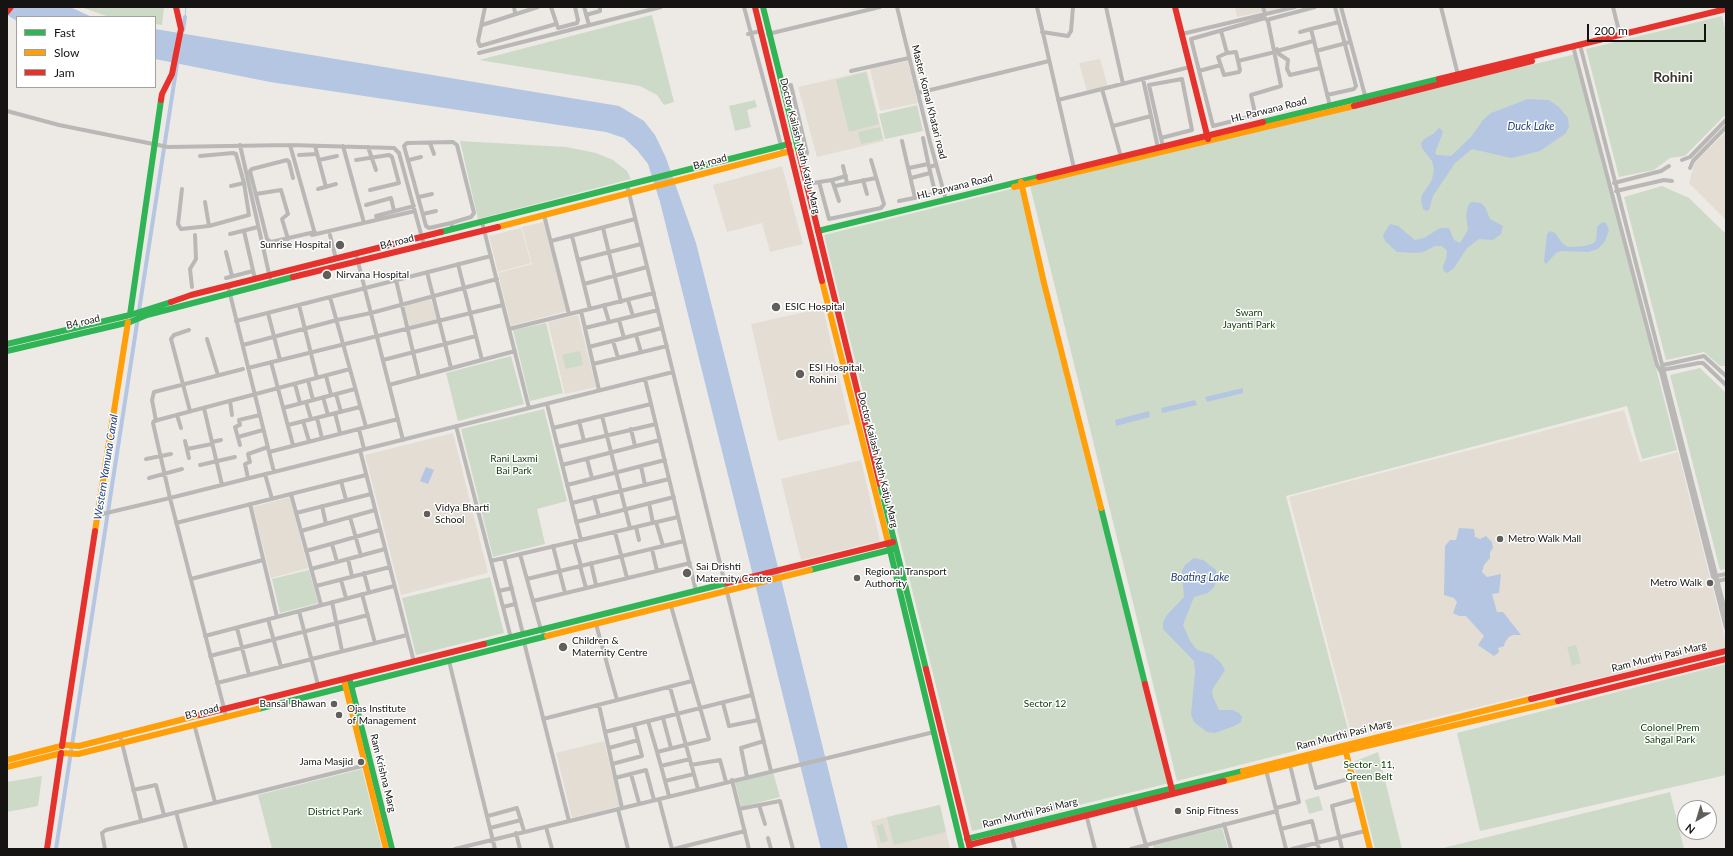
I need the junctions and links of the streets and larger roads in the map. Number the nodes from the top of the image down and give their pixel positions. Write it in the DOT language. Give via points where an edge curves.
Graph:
graph roads {
  1 [pos="11,7"];
  2 [pos="176,7"];
  3 [pos="486,7"];
  4 [pos="514,7"];
  5 [pos="538,7"];
  6 [pos="551,7"];
  7 [pos="574,7"];
  8 [pos="584,7"];
  9 [pos="600,7"];
  10 [pos="661,7"];
  11 [pos="744,7"];
  12 [pos="755,7"];
  13 [pos="763,7"];
  14 [pos="880,7"];
  15 [pos="897,7"];
  16 [pos="1037,7"];
  17 [pos="1073,7"];
  18 [pos="1106,7"];
  19 [pos="1175,7"];
  20 [pos="1264,7"];
  21 [pos="1295,7"];
  22 [pos="1314,7"];
  23 [pos="1335,7"];
  24 [pos="1341,7"];
  25 [pos="1441,7"];
  26 [pos="1612,7"];
  27 [pos="870,8"];
  28 [pos="1725,9"];
  29 [pos="7,12"];
  30 [pos="515,13"];
  31 [pos="1267,14"];
  32 [pos="586,15"];
  33 [pos="1270,19"];
  34 [pos="1339,22"];
  35 [pos="482,25"];
  36 [pos="589,25"];
  37 [pos="557,26"];
  38 [pos="1311,29"];
  39 [pos="1221,31"];
  40 [pos="1042,32"];
  41 [pos="1300,32"];
  42 [pos="560,33"];
  43 [pos="762,33"];
  44 [pos="749,34"];
  45 [pos="770,34"];
  46 [pos="1620,36"];
  47 [pos="1183,38"];
  48 [pos="1191,39"];
  49 [pos="1313,41"];
  50 [pos="1350,42"];
  51 [pos="1344,43"];
  52 [pos="1581,46"];
  53 [pos="1574,48"];
  54 [pos="1316,51"];
  55 [pos="1276,52"];
  56 [pos="479,53"];
  57 [pos="1227,53"];
  58 [pos="909,58"];
  59 [pos="1238,61"];
  60 [pos="1049,62"];
  61 [pos="1221,65"];
  62 [pos="1190,67"];
  63 [pos="1320,68"];
  64 [pos="851,71"];
  65 [pos="1199,71"];
  66 [pos="1458,75"];
  67 [pos="1143,79"];
  68 [pos="1124,84"];
  69 [pos="1102,89"];
  70 [pos="918,93"];
  71 [pos="1327,95"];
  72 [pos="1058,100"];
  73 [pos="1366,100"];
  74 [pos="1330,106"];
  75 [pos="7,111"];
  76 [pos="1151,116"];
  77 [pos="1726,120"];
  78 [pos="1113,126"];
  79 [pos="1213,126"];
  80 [pos="1726,127"];
  81 [pos="1215,134"];
  82 [pos="923,138"];
  83 [pos="1161,138"];
  84 [pos="1208,138"];
  85 [pos="902,141"];
  86 [pos="430,143"];
  87 [pos="789,144"];
  88 [pos="155,145"];
  89 [pos="290,145"];
  90 [pos="240,146"];
  91 [pos="315,146"];
  92 [pos="343,146"];
  93 [pos="781,146"];
  94 [pos="368,147"];
  95 [pos="1160,148"];
  96 [pos="791,151"];
  97 [pos="783,153"];
  98 [pos="317,154"];
  99 [pos="434,154"];
  100 [pos="299,155"];
  101 [pos="200,156"];
  102 [pos="338,156"];
  103 [pos="421,157"];
  104 [pos="1121,157"];
  105 [pos="372,158"];
  106 [pos="318,160"];
  107 [pos="356,160"];
  108 [pos="409,160"];
  109 [pos="871,160"];
  110 [pos="1682,160"];
  111 [pos="936,165"];
  112 [pos="843,166"];
  113 [pos="928,166"];
  114 [pos="1669,166"];
  115 [pos="908,168"];
  116 [pos="1074,168"];
  117 [pos="1690,168"];
  118 [pos="376,170"];
  119 [pos="930,173"];
  120 [pos="846,176"];
  121 [pos="294,178"];
  122 [pos="414,178"];
  123 [pos="876,178"];
  124 [pos="911,178"];
  125 [pos="407,180"];
  126 [pos="832,180"];
  127 [pos="863,180"];
  128 [pos="1672,181"];
  129 [pos="819,182"];
  130 [pos="244,183"];
  131 [pos="1023,183"];
  132 [pos="1616,183"];
  133 [pos="336,184"];
  134 [pos="806,184"];
  135 [pos="848,184"];
  136 [pos="627,185"];
  137 [pos="1610,185"];
  138 [pos="231,186"];
  139 [pos="835,186"];
  140 [pos="326,187"];
  141 [pos="182,189"];
  142 [pos="318,189"];
  143 [pos="370,190"];
  144 [pos="1617,190"];
  145 [pos="1612,191"];
  146 [pos="629,193"];
  147 [pos="254,194"];
  148 [pos="432,194"];
  149 [pos="867,194"];
  150 [pos="419,197"];
  151 [pos="915,198"];
  152 [pos="946,200"];
  153 [pos="250,201"];
  154 [pos="839,201"];
  155 [pos="899,201"];
  156 [pos="204,202"];
  157 [pos="366,205"];
  158 [pos="414,206"];
  159 [pos="394,211"];
  160 [pos="415,211"];
  161 [pos="436,211"];
  162 [pos="423,214"];
  163 [pos="544,215"];
  164 [pos="376,216"];
  165 [pos="636,219"];
  166 [pos="482,222"];
  167 [pos="364,223"];
  168 [pos="209,226"];
  169 [pos="452,226"];
  170 [pos="258,227"];
  171 [pos="603,228"];
  172 [pos="484,230"];
  173 [pos="244,231"];
  174 [pos="315,233"];
  175 [pos="818,233"];
  176 [pos="230,234"];
  177 [pos="195,235"];
  178 [pos="330,235"];
  179 [pos="572,236"];
  180 [pos="422,237"];
  181 [pos="288,239"];
  182 [pos="551,242"];
  183 [pos="642,244"];
  184 [pos="424,245"];
  185 [pos="263,248"];
  186 [pos="226,252"];
  187 [pos="609,252"];
  188 [pos="356,254"];
  189 [pos="490,256"];
  190 [pos="336,259"];
  191 [pos="578,260"];
  192 [pos="358,262"];
  193 [pos="458,264"];
  194 [pos="647,267"];
  195 [pos="253,271"];
  196 [pos="427,272"];
  197 [pos="232,276"];
  198 [pos="269,276"];
  199 [pos="615,276"];
  200 [pos="226,278"];
  201 [pos="255,279"];
  202 [pos="496,279"];
  203 [pos="825,279"];
  204 [pos="396,280"];
  205 [pos="271,283"];
  206 [pos="584,284"];
  207 [pos="228,286"];
  208 [pos="192,287"];
  209 [pos="365,288"];
  210 [pos="464,288"];
  211 [pos="230,293"];
  212 [pos="654,293"];
  213 [pos="433,296"];
  214 [pos="330,297"];
  215 [pos="628,300"];
  216 [pos="620,302"];
  217 [pos="299,305"];
  218 [pos="402,305"];
  219 [pos="503,305"];
  220 [pos="604,306"];
  221 [pos="590,309"];
  222 [pos="658,310"];
  223 [pos="581,311"];
  224 [pos="268,313"];
  225 [pos="371,313"];
  226 [pos="470,313"];
  227 [pos="569,314"];
  228 [pos="633,316"];
  229 [pos="130,318"];
  230 [pos="337,320"];
  231 [pos="439,320"];
  232 [pos="619,320"];
  233 [pos="236,321"];
  234 [pos="609,322"];
  235 [pos="407,328"];
  236 [pos="585,328"];
  237 [pos="662,328"];
  238 [pos="305,329"];
  239 [pos="509,329"];
  240 [pos="189,330"];
  241 [pos="636,335"];
  242 [pos="274,336"];
  243 [pos="377,336"];
  244 [pos="476,336"];
  245 [pos="624,338"];
  246 [pos="207,340"];
  247 [pos="613,341"];
  248 [pos="7,344"];
  249 [pos="343,344"];
  250 [pos="445,344"];
  251 [pos="243,345"];
  252 [pos="666,346"];
  253 [pos="589,347"];
  254 [pos="7,351"];
  255 [pos="515,351"];
  256 [pos="413,352"];
  257 [pos="641,352"];
  258 [pos="311,353"];
  259 [pos="618,358"];
  260 [pos="280,360"];
  261 [pos="383,360"];
  262 [pos="482,360"];
  263 [pos="271,362"];
  264 [pos="593,364"];
  265 [pos="1663,365"];
  266 [pos="246,368"];
  267 [pos="451,368"];
  268 [pos="1658,368"];
  269 [pos="350,369"];
  270 [pos="1664,371"];
  271 [pos="673,372"];
  272 [pos="1725,374"];
  273 [pos="218,376"];
  274 [pos="326,376"];
  275 [pos="419,376"];
  276 [pos="1718,377"];
  277 [pos="318,378"];
  278 [pos="645,379"];
  279 [pos="308,380"];
  280 [pos="1722,381"];
  281 [pos="295,384"];
  282 [pos="183,385"];
  283 [pos="389,385"];
  284 [pos="1726,385"];
  285 [pos="278,388"];
  286 [pos="356,389"];
  287 [pos="599,390"];
  288 [pos="336,394"];
  289 [pos="255,395"];
  290 [pos="331,395"];
  291 [pos="323,397"];
  292 [pos="313,400"];
  293 [pos="230,401"];
  294 [pos="306,402"];
  295 [pos="300,403"];
  296 [pos="547,404"];
  297 [pos="651,404"];
  298 [pos="360,407"];
  299 [pos="204,408"];
  300 [pos="283,408"];
  301 [pos="529,408"];
  302 [pos="190,411"];
  303 [pos="341,412"];
  304 [pos="335,413"];
  305 [pos="177,415"];
  306 [pos="232,415"];
  307 [pos="260,415"];
  308 [pos="328,415"];
  309 [pos="602,416"];
  310 [pos="317,418"];
  311 [pos="398,419"];
  312 [pos="311,420"];
  313 [pos="156,421"];
  314 [pos="303,421"];
  315 [pos="579,422"];
  316 [pos="656,424"];
  317 [pos="288,425"];
  318 [pos="456,426"];
  319 [pos="366,427"];
  320 [pos="181,428"];
  321 [pos="553,428"];
  322 [pos="359,429"];
  323 [pos="631,429"];
  324 [pos="263,430"];
  325 [pos="340,433"];
  326 [pos="607,435"];
  327 [pos="238,437"];
  328 [pos="322,438"];
  329 [pos="221,440"];
  330 [pos="403,440"];
  331 [pos="660,440"];
  332 [pos="185,441"];
  333 [pos="309,441"];
  334 [pos="584,441"];
  335 [pos="212,443"];
  336 [pos="240,445"];
  337 [pos="293,445"];
  338 [pos="635,446"];
  339 [pos="558,447"];
  340 [pos="268,449"];
  341 [pos="187,450"];
  342 [pos="362,450"];
  343 [pos="611,452"];
  344 [pos="170,454"];
  345 [pos="160,456"];
  346 [pos="235,457"];
  347 [pos="189,458"];
  348 [pos="146,459"];
  349 [pos="587,459"];
  350 [pos="664,460"];
  351 [pos="216,461"];
  352 [pos="200,465"];
  353 [pos="562,465"];
  354 [pos="641,466"];
  355 [pos="182,469"];
  356 [pos="274,472"];
  357 [pos="616,472"];
  358 [pos="164,474"];
  359 [pos="266,474"];
  360 [pos="366,475"];
  361 [pos="149,478"];
  362 [pos="248,478"];
  363 [pos="592,478"];
  364 [pos="669,479"];
  365 [pos="341,481"];
  366 [pos="567,484"];
  367 [pos="222,485"];
  368 [pos="645,485"];
  369 [pos="621,491"];
  370 [pos="291,494"];
  371 [pos="371,494"];
  372 [pos="594,497"];
  373 [pos="674,497"];
  374 [pos="170,498"];
  375 [pos="272,498"];
  376 [pos="346,500"];
  377 [pos="572,503"];
  378 [pos="650,503"];
  379 [pos="250,504"];
  380 [pos="322,506"];
  381 [pos="625,509"];
  382 [pos="375,510"];
  383 [pos="296,513"];
  384 [pos="100,515"];
  385 [pos="599,516"];
  386 [pos="350,517"];
  387 [pos="678,517"];
  388 [pos="576,522"];
  389 [pos="655,522"];
  390 [pos="176,523"];
  391 [pos="326,524"];
  392 [pos="636,527"];
  393 [pos="630,528"];
  394 [pos="380,530"];
  395 [pos="301,531"];
  396 [pos="615,532"];
  397 [pos="356,537"];
  398 [pos="581,540"];
  399 [pos="639,540"];
  400 [pos="684,541"];
  401 [pos="574,542"];
  402 [pos="332,544"];
  403 [pos="553,546"];
  404 [pos="663,546"];
  405 [pos="892,546"];
  406 [pos="385,549"];
  407 [pos="652,549"];
  408 [pos="306,551"];
  409 [pos="520,554"];
  410 [pos="361,556"];
  411 [pos="621,556"];
  412 [pos="504,558"];
  413 [pos="348,559"];
  414 [pos="263,560"];
  415 [pos="491,561"];
  416 [pos="818,561"];
  417 [pos="337,562"];
  418 [pos="591,563"];
  419 [pos="690,563"];
  420 [pos="580,566"];
  421 [pos="390,567"];
  422 [pos="820,568"];
  423 [pos="311,569"];
  424 [pos="657,570"];
  425 [pos="559,571"];
  426 [pos="364,573"];
  427 [pos="1726,574"];
  428 [pos="352,576"];
  429 [pos="627,578"];
  430 [pos="191,579"];
  431 [pos="527,579"];
  432 [pos="1717,579"];
  433 [pos="1726,579"];
  434 [pos="341,580"];
  435 [pos="725,584"];
  436 [pos="596,585"];
  437 [pos="316,586"];
  438 [pos="394,586"];
  439 [pos="512,588"];
  440 [pos="586,588"];
  441 [pos="499,591"];
  442 [pos="696,591"];
  443 [pos="727,591"];
  444 [pos="369,592"];
  445 [pos="565,593"];
  446 [pos="362,594"];
  447 [pos="346,598"];
  448 [pos="533,601"];
  449 [pos="332,602"];
  450 [pos="515,604"];
  451 [pos="321,605"];
  452 [pos="671,606"];
  453 [pos="503,607"];
  454 [pos="299,611"];
  455 [pos="1726,614"];
  456 [pos="368,616"];
  457 [pos="277,617"];
  458 [pos="268,619"];
  459 [pos="336,623"];
  460 [pos="596,624"];
  461 [pos="237,628"];
  462 [pos="1726,628"];
  463 [pos="541,630"];
  464 [pos="304,632"];
  465 [pos="523,634"];
  466 [pos="407,635"];
  467 [pos="205,636"];
  468 [pos="545,637"];
  469 [pos="511,638"];
  470 [pos="274,640"];
  471 [pos="524,642"];
  472 [pos="375,643"];
  473 [pos="242,647"];
  474 [pos="342,651"];
  475 [pos="1726,651"];
  476 [pos="210,656"];
  477 [pos="312,659"];
  478 [pos="1726,660"];
  479 [pos="449,661"];
  480 [pos="414,662"];
  481 [pos="281,667"];
  482 [pos="249,675"];
  483 [pos="347,678"];
  484 [pos="692,681"];
  485 [pos="217,683"];
  486 [pos="318,685"];
  487 [pos="348,686"];
  488 [pos="670,687"];
  489 [pos="752,695"];
  490 [pos="617,700"];
  491 [pos="723,703"];
  492 [pos="599,705"];
  493 [pos="700,708"];
  494 [pos="224,709"];
  495 [pos="677,714"];
  496 [pos="226,716"];
  497 [pos="663,718"];
  498 [pos="543,719"];
  499 [pos="758,720"];
  500 [pos="648,721"];
  501 [pos="194,724"];
  502 [pos="634,725"];
  503 [pos="605,732"];
  504 [pos="934,732"];
  505 [pos="120,735"];
  506 [pos="638,740"];
  507 [pos="764,741"];
  508 [pos="121,742"];
  509 [pos="63,745"];
  510 [pos="686,745"];
  511 [pos="609,748"];
  512 [pos="671,748"];
  513 [pos="1345,748"];
  514 [pos="657,752"];
  515 [pos="62,753"];
  516 [pos="690,759"];
  517 [pos="7,760"];
  518 [pos="1309,761"];
  519 [pos="368,764"];
  520 [pos="612,764"];
  521 [pos="691,765"];
  522 [pos="1290,765"];
  523 [pos="661,766"];
  524 [pos="7,767"];
  525 [pos="1265,768"];
  526 [pos="771,771"];
  527 [pos="631,774"];
  528 [pos="694,774"];
  529 [pos="952,776"];
  530 [pos="747,777"];
  531 [pos="616,778"];
  532 [pos="945,778"];
  533 [pos="1352,778"];
  534 [pos="732,780"];
  535 [pos="665,781"];
  536 [pos="726,782"];
  537 [pos="698,789"];
  538 [pos="133,790"];
  539 [pos="1174,790"];
  540 [pos="669,796"];
  541 [pos="659,799"];
  542 [pos="1357,799"];
  543 [pos="654,800"];
  544 [pos="215,802"];
  545 [pos="639,803"];
  546 [pos="1134,804"];
  547 [pos="759,805"];
  548 [pos="620,808"];
  549 [pos="739,809"];
  550 [pos="1276,809"];
  551 [pos="176,812"];
  552 [pos="1085,812"];
  553 [pos="164,815"];
  554 [pos="488,816"];
  555 [pos="141,820"];
  556 [pos="521,820"];
  557 [pos="569,821"];
  558 [pos="765,824"];
  559 [pos="1224,824"];
  560 [pos="546,827"];
  561 [pos="490,828"];
  562 [pos="1281,829"];
  563 [pos="524,831"];
  564 [pos="745,831"];
  565 [pos="1365,831"];
  566 [pos="516,833"];
  567 [pos="1011,834"];
  568 [pos="1339,837"];
  569 [pos="768,838"];
  570 [pos="493,840"];
  571 [pos="1318,842"];
  572 [pos="969,844"];
  573 [pos="472,847"];
  574 [pos="1147,847"];
  575 [pos="47,849"];
  576 [pos="105,849"];
  577 [pos="186,849"];
  578 [pos="386,849"];
  579 [pos="392,849"];
  580 [pos="455,849"];
  581 [pos="495,849"];
  582 [pos="520,849"];
  583 [pos="552,849"];
  584 [pos="628,849"];
  585 [pos="673,849"];
  586 [pos="749,849"];
  587 [pos="771,849"];
  588 [pos="793,849"];
  589 [pos="962,849"];
  590 [pos="1015,849"];
  591 [pos="1094,849"];
  592 [pos="1131,849"];
  593 [pos="1231,849"];
  594 [pos="1286,849"];
  595 [pos="1292,849"];
  596 [pos="1319,849"];
  597 [pos="1342,849"];
  598 [pos="1370,849"];
  1 -- 29 [label="street"];
  2 -- 88 [label="street" via="180,29 173,70 165,88"];
  3 -- 35 [label="street"];
  4 -- 30 [label="street"];
  5 -- 30 [label="street"];
  6 -- 37 [label="street"];
  7 -- 37 [label="street" via="577,23"];
  8 -- 32 [label="street"];
  9 -- 32 [label="street" via="600,11"];
  10 -- 36 [label="street"];
  11 -- 44 [label="street"];
  12 -- 43 [label="street, Doctor Kailash Nath Katju Marg"];
  13 -- 45 [label="street, Doctor Kailash Nath Katju Marg"];
  14 -- 27 [label="street"];
  15 -- 58 [label="street, Master Komal Khatari road"];
  16 -- 40 [label="street"];
  17 -- 40 [label="street" via="1068,36"];
  18 -- 68 [label="street"];
  19 -- 47 [label="street"];
  20 -- 31 [label="street"];
  21 -- 31 [label="street"];
  22 -- 33 [label="street"];
  23 -- 34 [label="street"];
  24 -- 50 [label="street"];
  25 -- 66 [label="street"];
  26 -- 46 [label="street"];
  27 -- 45 [label="street"];
  28 -- 46 [label="street, HL Parwana Road"];
  30 -- 35 [label="street"];
  31 -- 33 [label="street"];
  31 -- 47 [label="street"];
  32 -- 36 [label="street"];
  33 -- 55 [label="street"];
  34 -- 38 [label="street"];
  34 -- 51 [label="street"];
  35 -- 37 [label="street" via="478,43 482,46"];
  36 -- 42 [label="street"];
  37 -- 42 [label="street"];
  38 -- 41 [label="street"];
  38 -- 49 [label="street"];
  39 -- 48 [label="street"];
  39 -- 55 [label="street" via="1267,19"];
  39 -- 57 [label="street"];
  40 -- 60 [label="street"];
  42 -- 56 [label="street"];
  43 -- 44 [label="street"];
  43 -- 45 [label="street"];
  43 -- 87 [label="street, Doctor Kailash Nath Katju Marg"];
  44 -- 93 [label="street"];
  45 -- 134 [label="street, Doctor Kailash Nath Katju Marg"];
  46 -- 52 [label="street, HL Parwana Road"];
  47 -- 48 [label="street"];
  47 -- 62 [label="street"];
  48 -- 65 [label="street"];
  49 -- 54 [label="street"];
  49 -- 55 [label="street"];
  50 -- 51 [label="street"];
  50 -- 73 [label="street"];
  51 -- 54 [label="street"];
  51 -- 71 [label="street" via="1356,86 1354,89"];
  52 -- 53 [label="street, HL Parwana Road"];
  52 -- 132 [label="street"];
  53 -- 66 [label="street, HL Parwana Road"];
  53 -- 73 [label="street" via="1393,97"];
  53 -- 137 [label="street"];
  54 -- 63 [label="street"];
  55 -- 59 [label="street"];
  55 -- 63 [label="street" via="1288,60 1287,69 1290,74"];
  55 -- 79 [label="street" via="1281,86 1251,95 1255,113 1253,116"];
  57 -- 59 [label="street" via="1236,52"];
  57 -- 61 [label="street" via="1219,56"];
  58 -- 64 [label="street"];
  58 -- 70 [label="street, Master Komal Khatari road"];
  59 -- 61 [label="street" via="1239,72 1224,75"];
  60 -- 70 [label="street"];
  60 -- 72 [label="street"];
  61 -- 65 [label="street"];
  62 -- 67 [label="street"];
  62 -- 84 [label="street"];
  63 -- 71 [label="street"];
  65 -- 79 [label="street"];
  66 -- 73 [label="street, HL Parwana Road"];
  67 -- 68 [label="street"];
  67 -- 76 [label="street"];
  68 -- 69 [label="street"];
  69 -- 72 [label="street"];
  69 -- 78 [label="street"];
  70 -- 111 [label="street, Master Komal Khatari road"];
  71 -- 74 [label="street"];
  72 -- 116 [label="street"];
  73 -- 74 [label="street, HL Parwana Road"];
  73 -- 84 [label="street"];
  74 -- 81 [label="street, HL Parwana Road"];
  75 -- 88 [label="street" via="58,125"];
  76 -- 78 [label="street"];
  76 -- 95 [label="street"];
  77 -- 110 [label="street" via="1690,156"];
  78 -- 104 [label="street"];
  79 -- 81 [label="street"];
  80 -- 117 [label="street" via="1693,161"];
  81 -- 84 [label="street, HL Parwana Road"];
  82 -- 113 [label="street"];
  83 -- 83 [label="street" via="1149,85 1182,79 1192,130"];
  83 -- 95 [label="street"];
  84 -- 95 [label="street, HL Parwana Road"];
  84 -- 131 [label="street"];
  85 -- 115 [label="street"];
  86 -- 99 [label="street"];
  86 -- 108 [label="street" via="405,144"];
  86 -- 169 [label="street" via="453,142 457,145 474,213 472,217"];
  87 -- 93 [label="street, B4 road"];
  87 -- 96 [label="street, Doctor Kailash Nath Katju Marg"];
  88 -- 90 [label="street"];
  88 -- 229 [label="street"];
  89 -- 90 [label="street"];
  89 -- 91 [label="street"];
  89 -- 174 [label="street"];
  90 -- 147 [label="street"];
  91 -- 92 [label="street"];
  91 -- 98 [label="street"];
  92 -- 94 [label="street"];
  92 -- 167 [label="street"];
  93 -- 97 [label="street"];
  93 -- 136 [label="street, B4 road"];
  94 -- 105 [label="street"];
  94 -- 125 [label="street" via="397,150"];
  95 -- 104 [label="street, HL Parwana Road"];
  96 -- 97 [label="street, B4 road"];
  96 -- 203 [label="street, Doctor Kailash Nath Katju Marg"];
  97 -- 146 [label="street, B4 road"];
  98 -- 100 [label="street"];
  98 -- 106 [label="street"];
  101 -- 130 [label="street" via="236,154"];
  102 -- 106 [label="street"];
  103 -- 108 [label="street"];
  104 -- 116 [label="street, HL Parwana Road"];
  105 -- 107 [label="street"];
  105 -- 118 [label="street"];
  105 -- 143 [label="street" via="391,156 399,183"];
  106 -- 140 [label="street"];
  108 -- 122 [label="street"];
  109 -- 123 [label="street"];
  111 -- 113 [label="street"];
  111 -- 152 [label="street, Master Komal Khatari road"];
  112 -- 120 [label="street"];
  113 -- 115 [label="street"];
  113 -- 119 [label="street"];
  114 -- 132 [label="street" via="1661,171"];
  115 -- 124 [label="street"];
  116 -- 131 [label="street, HL Parwana Road"];
  119 -- 124 [label="street"];
  119 -- 151 [label="street" via="934,194"];
  120 -- 126 [label="street"];
  120 -- 135 [label="street"];
  121 -- 147 [label="street" via="287,160 252,169 250,172"];
  122 -- 125 [label="street"];
  122 -- 150 [label="street"];
  123 -- 127 [label="street"];
  123 -- 129 [label="street" via="883,206 829,220"];
  124 -- 151 [label="street"];
  125 -- 158 [label="street"];
  126 -- 129 [label="street"];
  126 -- 139 [label="street"];
  127 -- 135 [label="street"];
  127 -- 149 [label="street"];
  128 -- 144 [label="street" via="1664,180"];
  129 -- 134 [label="street"];
  130 -- 138 [label="street"];
  130 -- 153 [label="street"];
  131 -- 152 [label="street, HL Parwana Road"];
  131 -- 175 [label="street"];
  131 -- 539 [label="street" via="1044,283"];
  132 -- 137 [label="street"];
  132 -- 144 [label="street"];
  133 -- 140 [label="street"];
  134 -- 175 [label="street, Doctor Kailash Nath Katju Marg"];
  135 -- 139 [label="street"];
  136 -- 146 [label="street"];
  136 -- 166 [label="street, B4 road"];
  137 -- 145 [label="street"];
  139 -- 154 [label="street"];
  140 -- 142 [label="street"];
  141 -- 168 [label="street" via="179,227 184,230"];
  144 -- 145 [label="street"];
  144 -- 265 [label="street"];
  145 -- 268 [label="street"];
  146 -- 163 [label="street, B4 road"];
  146 -- 165 [label="street"];
  147 -- 153 [label="street"];
  147 -- 181 [label="street" via="267,241"];
  147 -- 181 [label="street" via="281,190 288,214 282,219"];
  148 -- 150 [label="street"];
  150 -- 162 [label="street"];
  151 -- 155 [label="street"];
  152 -- 175 [label="street, HL Parwana Road"];
  153 -- 168 [label="street" via="247,217"];
  153 -- 170 [label="street"];
  156 -- 168 [label="street"];
  157 -- 159 [label="street" via="391,198"];
  158 -- 159 [label="street"];
  158 -- 160 [label="street"];
  159 -- 164 [label="street"];
  160 -- 167 [label="street"];
  160 -- 180 [label="street"];
  161 -- 162 [label="street"];
  162 -- 169 [label="street" via="429,228"];
  163 -- 172 [label="street, B4 road"];
  163 -- 182 [label="street"];
  165 -- 171 [label="street"];
  165 -- 183 [label="street"];
  166 -- 169 [label="street, B4 road"];
  166 -- 172 [label="street"];
  167 -- 174 [label="street"];
  169 -- 180 [label="street, B4 road"];
  170 -- 173 [label="street"];
  170 -- 185 [label="street"];
  171 -- 179 [label="street"];
  171 -- 187 [label="street"];
  172 -- 184 [label="street, B4 road"];
  172 -- 189 [label="street"];
  173 -- 176 [label="street"];
  173 -- 195 [label="street"];
  174 -- 181 [label="street"];
  174 -- 185 [label="street"];
  175 -- 203 [label="street, Doctor Kailash Nath Katju Marg"];
  177 -- 208 [label="street" via="196,259 190,269"];
  178 -- 190 [label="street"];
  179 -- 182 [label="street"];
  179 -- 191 [label="street"];
  180 -- 184 [label="street"];
  180 -- 188 [label="street, B4 road"];
  182 -- 227 [label="street"];
  183 -- 187 [label="street"];
  183 -- 194 [label="street"];
  184 -- 192 [label="street, B4 road"];
  185 -- 198 [label="street"];
  186 -- 197 [label="street"];
  187 -- 191 [label="street"];
  187 -- 199 [label="street"];
  188 -- 190 [label="street, B4 road"];
  188 -- 192 [label="street"];
  189 -- 193 [label="street"];
  189 -- 202 [label="street"];
  190 -- 198 [label="street, B4 road"];
  191 -- 206 [label="street"];
  192 -- 205 [label="street, B4 road"];
  192 -- 209 [label="street"];
  193 -- 196 [label="street"];
  193 -- 210 [label="street"];
  194 -- 199 [label="street"];
  194 -- 212 [label="street"];
  195 -- 197 [label="street"];
  195 -- 201 [label="street"];
  196 -- 204 [label="street"];
  196 -- 213 [label="street"];
  197 -- 200 [label="street"];
  198 -- 201 [label="street, B4 road"];
  198 -- 205 [label="street"];
  199 -- 206 [label="street"];
  199 -- 216 [label="street"];
  201 -- 207 [label="street, B4 road"];
  202 -- 210 [label="street"];
  202 -- 219 [label="street"];
  203 -- 405 [label="street, Doctor Kailash Nath Katju Marg"];
  204 -- 209 [label="street"];
  204 -- 218 [label="street"];
  205 -- 211 [label="street, B4 road"];
  206 -- 221 [label="street"];
  207 -- 211 [label="street"];
  207 -- 229 [label="street, B4 road" via="149,308"];
  209 -- 214 [label="street"];
  209 -- 225 [label="street"];
  210 -- 213 [label="street"];
  210 -- 226 [label="street"];
  211 -- 229 [label="street, B4 road"];
  211 -- 233 [label="street"];
  212 -- 215 [label="street"];
  212 -- 222 [label="street"];
  213 -- 218 [label="street"];
  213 -- 231 [label="street"];
  214 -- 217 [label="street"];
  214 -- 230 [label="street"];
  215 -- 216 [label="street"];
  215 -- 228 [label="street"];
  216 -- 220 [label="street"];
  217 -- 224 [label="street"];
  217 -- 238 [label="street"];
  218 -- 225 [label="street"];
  218 -- 235 [label="street"];
  219 -- 226 [label="street"];
  219 -- 239 [label="street"];
  220 -- 221 [label="street"];
  220 -- 234 [label="street"];
  221 -- 223 [label="street"];
  222 -- 228 [label="street"];
  222 -- 237 [label="street"];
  223 -- 227 [label="street"];
  223 -- 236 [label="street"];
  224 -- 233 [label="street"];
  224 -- 242 [label="street"];
  225 -- 230 [label="street"];
  225 -- 243 [label="street"];
  226 -- 231 [label="street"];
  226 -- 244 [label="street"];
  227 -- 239 [label="street"];
  228 -- 232 [label="street"];
  229 -- 248 [label="street, B4 road"];
  229 -- 254 [label="street, B4 road"];
  229 -- 384 [label="street"];
  230 -- 238 [label="street"];
  230 -- 249 [label="street"];
  231 -- 235 [label="street"];
  231 -- 250 [label="street"];
  232 -- 234 [label="street"];
  232 -- 245 [label="street"];
  233 -- 251 [label="street"];
  234 -- 236 [label="street"];
  235 -- 243 [label="street"];
  235 -- 256 [label="street"];
  236 -- 253 [label="street"];
  237 -- 241 [label="street"];
  237 -- 252 [label="street"];
  238 -- 242 [label="street"];
  238 -- 258 [label="street"];
  239 -- 255 [label="street"];
  240 -- 282 [label="street" via="174,335 171,339"];
  241 -- 245 [label="street"];
  241 -- 257 [label="street"];
  242 -- 251 [label="street"];
  242 -- 260 [label="street"];
  243 -- 249 [label="street"];
  243 -- 261 [label="street"];
  244 -- 250 [label="street"];
  244 -- 262 [label="street"];
  245 -- 247 [label="street"];
  246 -- 273 [label="street"];
  247 -- 253 [label="street"];
  247 -- 259 [label="street"];
  249 -- 258 [label="street"];
  249 -- 269 [label="street"];
  250 -- 256 [label="street"];
  250 -- 267 [label="street"];
  251 -- 266 [label="street"];
  252 -- 257 [label="street"];
  252 -- 271 [label="street"];
  253 -- 264 [label="street"];
  255 -- 262 [label="street"];
  255 -- 301 [label="street"];
  256 -- 261 [label="street"];
  256 -- 275 [label="street"];
  257 -- 259 [label="street"];
  258 -- 260 [label="street"];
  258 -- 277 [label="street"];
  259 -- 264 [label="street"];
  260 -- 263 [label="street"];
  261 -- 283 [label="street"];
  262 -- 267 [label="street"];
  263 -- 266 [label="street"];
  263 -- 285 [label="street"];
  264 -- 287 [label="street"];
  265 -- 270 [label="street"];
  265 -- 272 [label="street" via="1704,356"];
  266 -- 273 [label="street"];
  266 -- 289 [label="street"];
  267 -- 275 [label="street"];
  268 -- 270 [label="street"];
  268 -- 462 [label="street"];
  269 -- 274 [label="street"];
  269 -- 286 [label="street"];
  270 -- 276 [label="street" via="1699,363"];
  270 -- 432 [label="street"];
  271 -- 278 [label="street"];
  271 -- 435 [label="street"];
  272 -- 276 [label="street"];
  272 -- 280 [label="street"];
  273 -- 282 [label="street"];
  274 -- 277 [label="street"];
  274 -- 290 [label="street"];
  275 -- 283 [label="street"];
  276 -- 280 [label="street"];
  277 -- 279 [label="street"];
  278 -- 287 [label="street"];
  278 -- 297 [label="street"];
  279 -- 281 [label="street"];
  279 -- 292 [label="street"];
  280 -- 284 [label="street"];
  281 -- 285 [label="street"];
  281 -- 295 [label="street"];
  282 -- 302 [label="street"];
  282 -- 313 [label="street" via="159,390 152,395"];
  283 -- 311 [label="street"];
  285 -- 289 [label="street"];
  285 -- 300 [label="street"];
  286 -- 288 [label="street"];
  286 -- 298 [label="street"];
  287 -- 296 [label="street"];
  288 -- 290 [label="street"];
  288 -- 303 [label="street"];
  289 -- 293 [label="street"];
  289 -- 307 [label="street"];
  290 -- 291 [label="street"];
  291 -- 292 [label="street"];
  291 -- 308 [label="street"];
  292 -- 294 [label="street"];
  293 -- 299 [label="street"];
  293 -- 306 [label="street"];
  294 -- 295 [label="street"];
  294 -- 312 [label="street"];
  295 -- 300 [label="street"];
  296 -- 301 [label="street"];
  296 -- 321 [label="street"];
  297 -- 309 [label="street"];
  297 -- 316 [label="street"];
  298 -- 303 [label="street"];
  298 -- 319 [label="street"];
  299 -- 302 [label="street"];
  299 -- 335 [label="street"];
  300 -- 317 [label="street"];
  301 -- 318 [label="street"];
  302 -- 305 [label="street"];
  303 -- 304 [label="street"];
  304 -- 308 [label="street"];
  304 -- 325 [label="street"];
  305 -- 313 [label="street"];
  305 -- 320 [label="street"];
  307 -- 324 [label="street"];
  307 -- 327 [label="street" via="239,420 240,425 235,427"];
  308 -- 310 [label="street"];
  309 -- 315 [label="street"];
  309 -- 326 [label="street"];
  310 -- 312 [label="street"];
  310 -- 328 [label="street"];
  311 -- 319 [label="street"];
  311 -- 330 [label="street"];
  312 -- 314 [label="street"];
  313 -- 345 [label="street" via="153,423"];
  314 -- 317 [label="street"];
  314 -- 333 [label="street"];
  315 -- 321 [label="street"];
  315 -- 334 [label="street"];
  316 -- 323 [label="street"];
  316 -- 331 [label="street"];
  317 -- 337 [label="street"];
  318 -- 330 [label="street"];
  318 -- 415 [label="street"];
  319 -- 322 [label="street"];
  321 -- 339 [label="street"];
  322 -- 325 [label="street"];
  322 -- 342 [label="street"];
  323 -- 326 [label="street"];
  323 -- 338 [label="street"];
  324 -- 327 [label="street"];
  324 -- 340 [label="street"];
  325 -- 328 [label="street"];
  326 -- 334 [label="street"];
  326 -- 343 [label="street"];
  327 -- 336 [label="street"];
  328 -- 333 [label="street"];
  329 -- 335 [label="street"];
  330 -- 342 [label="street"];
  331 -- 338 [label="street"];
  331 -- 350 [label="street"];
  332 -- 341 [label="street"];
  333 -- 337 [label="street"];
  334 -- 339 [label="street"];
  335 -- 341 [label="street"];
  335 -- 351 [label="street"];
  337 -- 340 [label="street"];
  338 -- 343 [label="street"];
  339 -- 353 [label="street"];
  340 -- 356 [label="street"];
  340 -- 362 [label="street" via="248,454 250,462 245,464"];
  341 -- 347 [label="street"];
  342 -- 356 [label="street"];
  342 -- 360 [label="street"];
  343 -- 349 [label="street"];
  343 -- 357 [label="street"];
  344 -- 345 [label="street"];
  345 -- 348 [label="street"];
  345 -- 358 [label="street"];
  346 -- 351 [label="street"];
  349 -- 353 [label="street"];
  349 -- 363 [label="street"];
  350 -- 354 [label="street"];
  350 -- 364 [label="street"];
  351 -- 352 [label="street"];
  351 -- 367 [label="street"];
  353 -- 366 [label="street"];
  354 -- 357 [label="street"];
  354 -- 368 [label="street"];
  355 -- 358 [label="street"];
  356 -- 359 [label="street"];
  357 -- 363 [label="street"];
  357 -- 369 [label="street"];
  358 -- 361 [label="street"];
  358 -- 374 [label="street"];
  359 -- 362 [label="street"];
  359 -- 375 [label="street"];
  360 -- 365 [label="street"];
  360 -- 371 [label="street"];
  362 -- 367 [label="street"];
  363 -- 366 [label="street"];
  364 -- 368 [label="street"];
  364 -- 373 [label="street"];
  365 -- 370 [label="street"];
  365 -- 376 [label="street"];
  366 -- 377 [label="street"];
  367 -- 374 [label="street"];
  368 -- 369 [label="street"];
  369 -- 372 [label="street"];
  369 -- 381 [label="street"];
  370 -- 375 [label="street"];
  370 -- 383 [label="street"];
  371 -- 376 [label="street"];
  371 -- 382 [label="street"];
  372 -- 377 [label="street"];
  372 -- 385 [label="street"];
  373 -- 378 [label="street"];
  373 -- 387 [label="street"];
  374 -- 384 [label="street"];
  374 -- 390 [label="street"];
  375 -- 379 [label="street"];
  376 -- 380 [label="street"];
  377 -- 388 [label="street"];
  378 -- 381 [label="street"];
  378 -- 389 [label="street"];
  379 -- 390 [label="street"];
  379 -- 414 [label="street"];
  380 -- 383 [label="street"];
  380 -- 391 [label="street"];
  381 -- 385 [label="street"];
  381 -- 393 [label="street"];
  382 -- 386 [label="street"];
  382 -- 394 [label="street"];
  383 -- 395 [label="street"];
  384 -- 509 [label="street"];
  385 -- 388 [label="street"];
  386 -- 391 [label="street"];
  386 -- 397 [label="street"];
  387 -- 389 [label="street"];
  387 -- 400 [label="street"];
  388 -- 398 [label="street"];
  389 -- 392 [label="street"];
  389 -- 404 [label="street"];
  390 -- 430 [label="street"];
  391 -- 395 [label="street"];
  392 -- 393 [label="street"];
  392 -- 399 [label="street"];
  393 -- 396 [label="street"];
  394 -- 397 [label="street"];
  394 -- 406 [label="street"];
  395 -- 408 [label="street"];
  396 -- 398 [label="street"];
  396 -- 411 [label="street"];
  397 -- 402 [label="street"];
  397 -- 410 [label="street"];
  398 -- 401 [label="street"];
  400 -- 404 [label="street"];
  400 -- 419 [label="street"];
  401 -- 403 [label="street"];
  401 -- 420 [label="street"];
  402 -- 408 [label="street"];
  402 -- 417 [label="street"];
  403 -- 409 [label="street"];
  403 -- 425 [label="street"];
  404 -- 407 [label="street"];
  405 -- 416 [label="street, B3 road"];
  405 -- 422 [label="street, B3 road"];
  405 -- 504 [label="street, Doctor Kailash Nath Katju Marg"];
  405 -- 529 [label="street, Doctor Kailash Nath Katju Marg"];
  406 -- 410 [label="street"];
  406 -- 421 [label="street"];
  407 -- 411 [label="street"];
  407 -- 424 [label="street"];
  408 -- 423 [label="street"];
  409 -- 412 [label="street"];
  409 -- 431 [label="street"];
  410 -- 413 [label="street"];
  411 -- 418 [label="street"];
  411 -- 429 [label="street"];
  412 -- 415 [label="street"];
  412 -- 439 [label="street"];
  413 -- 417 [label="street"];
  413 -- 428 [label="street"];
  414 -- 430 [label="street"];
  414 -- 457 [label="street"];
  415 -- 441 [label="street"];
  416 -- 422 [label="street"];
  416 -- 435 [label="street, B3 road"];
  417 -- 423 [label="street"];
  418 -- 420 [label="street"];
  418 -- 436 [label="street"];
  419 -- 424 [label="street"];
  419 -- 442 [label="street"];
  420 -- 425 [label="street"];
  420 -- 440 [label="street"];
  421 -- 426 [label="street"];
  421 -- 438 [label="street"];
  422 -- 443 [label="street, B3 road"];
  423 -- 437 [label="street"];
  424 -- 429 [label="street"];
  425 -- 431 [label="street"];
  425 -- 445 [label="street"];
  426 -- 428 [label="street"];
  426 -- 444 [label="street"];
  427 -- 432 [label="street"];
  428 -- 434 [label="street"];
  429 -- 436 [label="street"];
  430 -- 467 [label="street"];
  431 -- 448 [label="street"];
  432 -- 433 [label="street"];
  432 -- 455 [label="street"];
  434 -- 437 [label="street"];
  434 -- 447 [label="street"];
  435 -- 442 [label="street, B3 road"];
  435 -- 443 [label="street"];
  436 -- 440 [label="street"];
  437 -- 451 [label="street"];
  438 -- 444 [label="street"];
  438 -- 466 [label="street"];
  439 -- 441 [label="street"];
  439 -- 450 [label="street"];
  440 -- 445 [label="street"];
  441 -- 453 [label="street"];
  442 -- 463 [label="street, B3 road"];
  443 -- 452 [label="street, B3 road"];
  443 -- 489 [label="street"];
  444 -- 446 [label="street"];
  445 -- 448 [label="street"];
  446 -- 447 [label="street"];
  446 -- 456 [label="street"];
  447 -- 449 [label="street"];
  448 -- 463 [label="street"];
  449 -- 451 [label="street"];
  449 -- 459 [label="street"];
  450 -- 453 [label="street"];
  450 -- 465 [label="street"];
  451 -- 454 [label="street"];
  452 -- 460 [label="street, B3 road"];
  452 -- 484 [label="street"];
  453 -- 469 [label="street"];
  454 -- 457 [label="street"];
  454 -- 464 [label="street"];
  456 -- 459 [label="street"];
  456 -- 472 [label="street"];
  457 -- 458 [label="street"];
  458 -- 461 [label="street"];
  458 -- 470 [label="street"];
  459 -- 464 [label="street"];
  459 -- 474 [label="street"];
  460 -- 468 [label="street, B3 road"];
  460 -- 490 [label="street"];
  461 -- 467 [label="street"];
  461 -- 473 [label="street"];
  463 -- 465 [label="street, B3 road"];
  463 -- 468 [label="street"];
  464 -- 470 [label="street"];
  464 -- 477 [label="street"];
  465 -- 469 [label="street, B3 road"];
  466 -- 472 [label="street"];
  466 -- 480 [label="street"];
  467 -- 476 [label="street"];
  468 -- 471 [label="street, B3 road"];
  469 -- 480 [label="street, B3 road"];
  470 -- 473 [label="street"];
  470 -- 481 [label="street"];
  471 -- 479 [label="street, B3 road"];
  471 -- 498 [label="street"];
  472 -- 474 [label="street"];
  473 -- 476 [label="street"];
  473 -- 482 [label="street"];
  474 -- 477 [label="street"];
  475 -- 513 [label="street, Ram Murthi Pasi Marg"];
  476 -- 485 [label="street"];
  477 -- 481 [label="street"];
  477 -- 486 [label="street"];
  478 -- 513 [label="street, Ram Murthi Pasi Marg" via="1604,691"];
  479 -- 487 [label="street, B3 road"];
  479 -- 554 [label="street"];
  480 -- 483 [label="street, B3 road"];
  481 -- 482 [label="street"];
  482 -- 485 [label="street"];
  483 -- 486 [label="street, B3 road"];
  483 -- 487 [label="street, Ram Krishna Marg"];
  484 -- 488 [label="street"];
  484 -- 493 [label="street"];
  485 -- 494 [label="street"];
  486 -- 494 [label="street, B3 road"];
  487 -- 496 [label="street, B3 road"];
  487 -- 519 [label="street, Ram Krishna Marg"];
  488 -- 490 [label="street"];
  488 -- 495 [label="street"];
  489 -- 491 [label="street"];
  489 -- 499 [label="street"];
  490 -- 492 [label="street"];
  491 -- 493 [label="street"];
  491 -- 499 [label="street" via="729,726"];
  492 -- 498 [label="street"];
  492 -- 503 [label="street"];
  493 -- 495 [label="street"];
  493 -- 510 [label="street" via="709,739"];
  494 -- 496 [label="street"];
  494 -- 505 [label="street, B3 road"];
  495 -- 497 [label="street"];
  495 -- 510 [label="street"];
  496 -- 501 [label="street, B3 road"];
  497 -- 500 [label="street"];
  497 -- 512 [label="street"];
  498 -- 557 [label="street"];
  499 -- 507 [label="street"];
  500 -- 502 [label="street"];
  500 -- 514 [label="street"];
  501 -- 508 [label="street, B3 road"];
  501 -- 544 [label="street"];
  502 -- 503 [label="street"];
  502 -- 506 [label="street"];
  503 -- 511 [label="street"];
  504 -- 526 [label="street"];
  504 -- 532 [label="street, Doctor Kailash Nath Katju Marg"];
  505 -- 508 [label="street"];
  505 -- 509 [label="street, B3 road" via="79,746"];
  506 -- 511 [label="street"];
  506 -- 520 [label="street" via="642,756"];
  507 -- 526 [label="street"];
  507 -- 530 [label="street" via="741,748"];
  508 -- 515 [label="street, B3 road" via="78,754"];
  508 -- 538 [label="street"];
  509 -- 517 [label="street, B3 road"];
  510 -- 512 [label="street"];
  510 -- 516 [label="street"];
  511 -- 520 [label="street"];
  512 -- 514 [label="street"];
  513 -- 518 [label="street, Ram Murthi Pasi Marg"];
  513 -- 525 [label="street, Ram Murthi Pasi Marg"];
  513 -- 533 [label="street"];
  514 -- 523 [label="street"];
  515 -- 524 [label="street"];
  515 -- 575 [label="street"];
  516 -- 521 [label="street"];
  516 -- 523 [label="street"];
  518 -- 522 [label="street, Ram Murthi Pasi Marg"];
  518 -- 533 [label="street" via="1316,788"];
  519 -- 544 [label="street"];
  519 -- 578 [label="street, Ram Krishna Marg"];
  519 -- 579 [label="street, Ram Krishna Marg"];
  520 -- 531 [label="street"];
  521 -- 528 [label="street"];
  521 -- 536 [label="street" via="719,759"];
  522 -- 525 [label="street, Ram Murthi Pasi Marg"];
  522 -- 550 [label="street" via="1299,802"];
  523 -- 535 [label="street"];
  525 -- 539 [label="street, Ram Murthi Pasi Marg"];
  525 -- 550 [label="street"];
  526 -- 530 [label="street"];
  527 -- 531 [label="street"];
  527 -- 543 [label="street" via="646,771"];
  527 -- 545 [label="street"];
  528 -- 535 [label="street"];
  528 -- 537 [label="street"];
  529 -- 532 [label="street"];
  529 -- 572 [label="street, Doctor Kailash Nath Katju Marg"];
  530 -- 534 [label="street"];
  531 -- 548 [label="street"];
  532 -- 589 [label="street, Doctor Kailash Nath Katju Marg"];
  533 -- 542 [label="street"];
  534 -- 536 [label="street"];
  534 -- 549 [label="street"];
  535 -- 540 [label="street"];
  536 -- 537 [label="street"];
  537 -- 540 [label="street"];
  538 -- 553 [label="street" via="156,785"];
  538 -- 555 [label="street"];
  539 -- 546 [label="street, Ram Murthi Pasi Marg"];
  539 -- 552 [label="street, Ram Murthi Pasi Marg"];
  540 -- 541 [label="street"];
  541 -- 543 [label="street"];
  541 -- 585 [label="street"];
  542 -- 565 [label="street"];
  542 -- 568 [label="street" via="1332,806"];
  543 -- 545 [label="street"];
  544 -- 551 [label="street"];
  545 -- 548 [label="street"];
  546 -- 552 [label="street, Ram Murthi Pasi Marg"];
  546 -- 574 [label="street"];
  547 -- 549 [label="street"];
  547 -- 558 [label="street"];
  547 -- 588 [label="street" via="781,802"];
  548 -- 557 [label="street"];
  548 -- 584 [label="street"];
  549 -- 564 [label="street"];
  550 -- 559 [label="street"];
  550 -- 562 [label="street"];
  551 -- 553 [label="street"];
  551 -- 577 [label="street"];
  552 -- 567 [label="street, Ram Murthi Pasi Marg"];
  552 -- 572 [label="street, Ram Murthi Pasi Marg"];
  552 -- 591 [label="street"];
  553 -- 555 [label="street"];
  554 -- 556 [label="street" via="517,808"];
  554 -- 561 [label="street"];
  555 -- 576 [label="street" via="104,830 102,835"];
  556 -- 561 [label="street"];
  556 -- 563 [label="street"];
  557 -- 560 [label="street"];
  559 -- 574 [label="street"];
  559 -- 593 [label="street"];
  560 -- 563 [label="street"];
  560 -- 583 [label="street"];
  561 -- 570 [label="street"];
  562 -- 571 [label="street" via="1312,821"];
  562 -- 594 [label="street"];
  563 -- 566 [label="street"];
  564 -- 585 [label="street"];
  564 -- 586 [label="street"];
  565 -- 568 [label="street"];
  565 -- 598 [label="street"];
  566 -- 570 [label="street"];
  566 -- 582 [label="street"];
  567 -- 572 [label="street, Ram Murthi Pasi Marg"];
  567 -- 590 [label="street"];
  568 -- 571 [label="street"];
  568 -- 597 [label="street"];
  569 -- 587 [label="street"];
  570 -- 573 [label="street"];
  570 -- 581 [label="street"];
  571 -- 595 [label="street"];
  571 -- 596 [label="street"];
  573 -- 580 [label="street"];
  574 -- 592 [label="street"];
}
